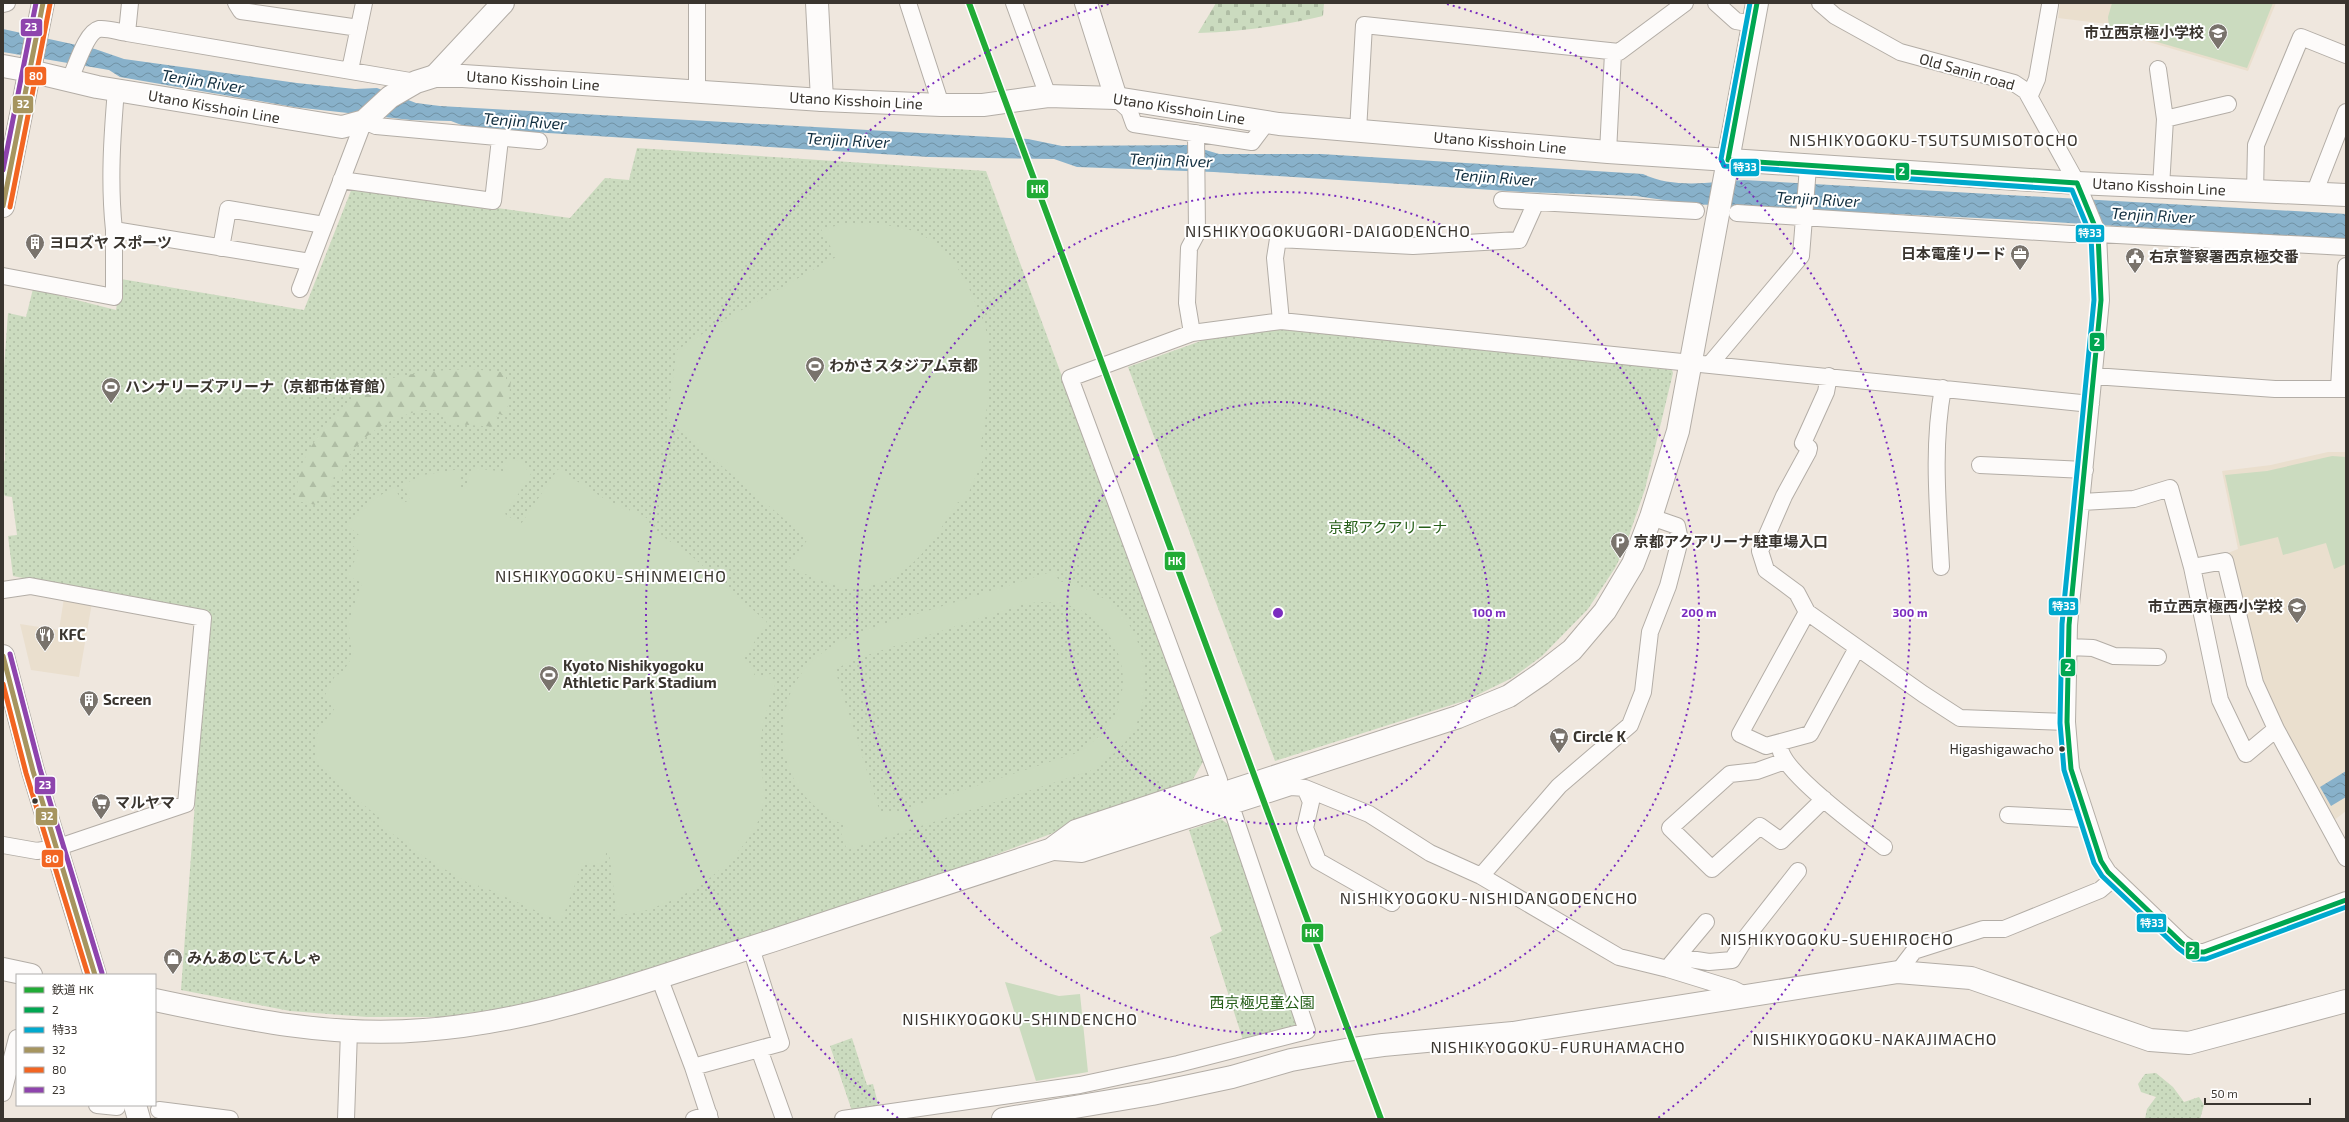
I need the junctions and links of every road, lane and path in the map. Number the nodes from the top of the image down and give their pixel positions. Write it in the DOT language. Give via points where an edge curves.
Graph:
graph roads {
  1 [pos="7,3"];
  2 [pos="44,3"];
  3 [pos="130,3"];
  4 [pos="236,3"];
  5 [pos="364,3"];
  6 [pos="503,3"];
  7 [pos="697,3"];
  8 [pos="817,3"];
  9 [pos="908,3"];
  10 [pos="1014,3"];
  11 [pos="1086,3"];
  12 [pos="1685,3"];
  13 [pos="1716,3"];
  14 [pos="1757,3"];
  15 [pos="1820,3"];
  16 [pos="3,4"];
  17 [pos="2050,5"];
  18 [pos="1753,24"];
  19 [pos="359,28"];
  20 [pos="127,33"];
  21 [pos="1613,52"];
  22 [pos="2346,54"];
  23 [pos="3,66"];
  24 [pos="31,68"];
  25 [pos="2158,69"];
  26 [pos="350,70"];
  27 [pos="72,76"];
  28 [pos="426,79"];
  29 [pos="116,90"];
  30 [pos="697,92"];
  31 [pos="2030,95"];
  32 [pos="1048,96"];
  33 [pos="1116,98"];
  34 [pos="822,100"];
  35 [pos="2228,104"];
  36 [pos="941,105"];
  37 [pos="2346,112"];
  38 [pos="2165,119"];
  39 [pos="364,121"];
  40 [pos="1267,122"];
  41 [pos="1358,131"];
  42 [pos="1196,138"];
  43 [pos="500,139"];
  44 [pos="540,141"];
  45 [pos="1608,152"];
  46 [pos="1726,167"];
  47 [pos="1808,174"];
  48 [pos="341,180"];
  49 [pos="2161,187"];
  50 [pos="2079,188"];
  51 [pos="2256,192"];
  52 [pos="2314,194"];
  53 [pos="2346,195"];
  54 [pos="1502,200"];
  55 [pos="1536,202"];
  56 [pos="3,206"];
  57 [pos="1696,211"];
  58 [pos="1728,212"];
  59 [pos="1805,215"];
  60 [pos="324,225"];
  61 [pos="114,230"];
  62 [pos="2097,232"];
  63 [pos="2346,247"];
  64 [pos="221,248"];
  65 [pos="310,262"];
  66 [pos="2346,266"];
  67 [pos="7,277"];
  68 [pos="300,289"];
  69 [pos="1281,321"];
  70 [pos="1192,333"];
  71 [pos="1701,362"];
  72 [pos="1829,376"];
  73 [pos="2094,376"];
  74 [pos="1944,388"];
  75 [pos="2342,388"];
  76 [pos="2091,404"];
  77 [pos="1980,465"];
  78 [pos="2085,470"];
  79 [pos="2082,502"];
  80 [pos="1651,517"];
  81 [pos="1940,567"];
  82 [pos="2192,567"];
  83 [pos="3,590"];
  84 [pos="1807,612"];
  85 [pos="2069,647"];
  86 [pos="1857,648"];
  87 [pos="3,656"];
  88 [pos="2158,657"];
  89 [pos="2067,722"];
  90 [pos="2276,729"];
  91 [pos="1778,743"];
  92 [pos="1784,761"];
  93 [pos="1305,788"];
  94 [pos="1824,799"];
  95 [pos="1231,806"];
  96 [pos="2008,815"];
  97 [pos="2086,819"];
  98 [pos="3,845"];
  99 [pos="1884,847"];
  100 [pos="56,848"];
  101 [pos="1043,852"];
  102 [pos="2346,858"];
  103 [pos="1798,871"];
  104 [pos="1481,876"];
  105 [pos="2114,878"];
  106 [pos="2346,900"];
  107 [pos="1392,903"];
  108 [pos="1706,922"];
  109 [pos="751,948"];
  110 [pos="1672,963"];
  111 [pos="3,969"];
  112 [pos="1898,972"];
  113 [pos="26,974"];
  114 [pos="95,974"];
  115 [pos="659,977"];
  116 [pos="1747,996"];
  117 [pos="156,1000"];
  118 [pos="2346,1001"];
  119 [pos="349,1031"];
  120 [pos="16,1043"];
  121 [pos="758,1049"];
  122 [pos="693,1067"];
  123 [pos="7,1088"];
  124 [pos="103,1106"];
  125 [pos="122,1109"];
  126 [pos="159,1109"];
  127 [pos="704,1118"];
  128 [pos="139,1119"];
  129 [pos="227,1119"];
  130 [pos="346,1119"];
  131 [pos="784,1119"];
  132 [pos="843,1119"];
  133 [pos="1003,1119"];
  1 -- 16 [label="street"];
  2 -- 24 [label="main road"];
  3 -- 20 [label="street"];
  4 -- 19 [label="street" via="242,11"];
  5 -- 19 [label="street"];
  6 -- 28 [label="main road"];
  7 -- 30 [label="street"];
  8 -- 34 [label="main road"];
  9 -- 36 [label="street"];
  10 -- 32 [label="street"];
  11 -- 33 [label="main road"];
  12 -- 21 [label="street" via="1619,52"];
  13 -- 18 [label="street" via="1736,21"];
  14 -- 18 [label="main road"];
  15 -- 31 [label="street, Old Sanin road" via="1835,16 1900,52 2014,83"];
  17 -- 31 [label="street" via="2037,79"];
  18 -- 46 [label="main road"];
  19 -- 26 [label="street"];
  20 -- 26 [label="street"];
  20 -- 27 [label="street" via="101,29 94,31 87,40"];
  21 -- 41 [label="street" via="1364,25"];
  21 -- 45 [label="street"];
  22 -- 51 [label="street" via="2301,37 2256,145"];
  23 -- 24 [label="main road, Utano Kisshoin Line"];
  24 -- 27 [label="main road, Utano Kisshoin Line"];
  24 -- 56 [label="main road"];
  25 -- 38 [label="street"];
  26 -- 28 [label="street"];
  27 -- 29 [label="main road, Utano Kisshoin Line"];
  28 -- 30 [label="main road, Utano Kisshoin Line" via="464,76"];
  28 -- 39 [label="main road, Utano Kisshoin Line" via="390,97"];
  29 -- 39 [label="main road, Utano Kisshoin Line" via="342,127"];
  29 -- 61 [label="street" via="111,174"];
  30 -- 34 [label="main road, Utano Kisshoin Line"];
  31 -- 50 [label="street, Old Sanin road"];
  32 -- 33 [label="main road, Utano Kisshoin Line"];
  32 -- 36 [label="main road, Utano Kisshoin Line" via="983,105"];
  33 -- 40 [label="main road, Utano Kisshoin Line"];
  33 -- 42 [label="street" via="1129,110 1134,124"];
  34 -- 36 [label="main road, Utano Kisshoin Line"];
  35 -- 38 [label="street"];
  37 -- 52 [label="street"];
  38 -- 49 [label="street"];
  39 -- 43 [label="street" via="376,126"];
  39 -- 48 [label="street"];
  40 -- 41 [label="main road, Utano Kisshoin Line"];
  40 -- 42 [label="street" via="1252,142"];
  41 -- 45 [label="main road, Utano Kisshoin Line"];
  42 -- 70 [label="street" via="1197,233 1189,248 1188,303"];
  43 -- 44 [label="street"];
  43 -- 48 [label="street" via="493,201"];
  45 -- 46 [label="main road, Utano Kisshoin Line"];
  46 -- 47 [label="main road, Utano Kisshoin Line"];
  46 -- 58 [label="main road"];
  47 -- 50 [label="main road, Utano Kisshoin Line"];
  47 -- 59 [label="street"];
  48 -- 60 [label="street"];
  49 -- 50 [label="main road, Utano Kisshoin Line"];
  49 -- 51 [label="main road, Utano Kisshoin Line"];
  50 -- 62 [label="street, Old Sanin road"];
  51 -- 52 [label="main road, Utano Kisshoin Line"];
  52 -- 53 [label="main road, Utano Kisshoin Line"];
  54 -- 55 [label="street"];
  55 -- 57 [label="street"];
  55 -- 69 [label="street" via="1519,240 1413,246 1278,239 1275,258"];
  58 -- 59 [label="street"];
  58 -- 71 [label="main road"];
  59 -- 62 [label="street" via="2071,234"];
  59 -- 71 [label="street" via="1801,256"];
  60 -- 64 [label="street" via="228,209"];
  60 -- 65 [label="street"];
  61 -- 64 [label="street"];
  61 -- 67 [label="street" via="114,297"];
  62 -- 63 [label="street"];
  62 -- 73 [label="street, Old Sanin road" via="2101,300"];
  64 -- 65 [label="street"];
  65 -- 68 [label="street"];
  66 -- 75 [label="street"];
  69 -- 70 [label="street"];
  69 -- 71 [label="street"];
  70 -- 101 [label="street" via="1070,378 1219,780 1075,828"];
  71 -- 72 [label="street"];
  71 -- 80 [label="main road"];
  72 -- 74 [label="street"];
  72 -- 84 [label="street" via="1826,392 1802,444 1809,448 1808,452 1784,496 1760,551 1766,570 1797,593"];
  73 -- 75 [label="street" via="2275,389"];
  73 -- 76 [label="street, Old Sanin road"];
  74 -- 76 [label="street"];
  74 -- 81 [label="street" via="1938,417 1936,461"];
  76 -- 78 [label="street, Old Sanin road"];
  77 -- 78 [label="street"];
  78 -- 79 [label="street, Old Sanin road"];
  79 -- 82 [label="street" via="2134,499 2170,488"];
  79 -- 85 [label="street, Old Sanin road"];
  80 -- 101 [label="main road" via="1633,564 1605,611 1572,650 1509,696 1458,717"];
  80 -- 104 [label="street" via="1678,526 1680,540 1668,586 1650,632 1643,692 1630,725 1559,786"];
  82 -- 90 [label="street" via="2225,562 2255,683"];
  82 -- 90 [label="street" via="2220,700 2246,754"];
  83 -- 100 [label="street" via="30,586 203,618 186,804"];
  84 -- 86 [label="street"];
  84 -- 91 [label="street" via="1740,734 1766,746"];
  85 -- 88 [label="street" via="2093,648 2114,656"];
  85 -- 89 [label="street, Old Sanin road"];
  86 -- 89 [label="street" via="1960,718"];
  86 -- 91 [label="street" via="1810,734"];
  87 -- 100 [label="main road" via="14,705"];
  89 -- 97 [label="street, Old Sanin road" via="2071,769"];
  90 -- 102 [label="street"];
  91 -- 92 [label="street"];
  92 -- 94 [label="street"];
  92 -- 94 [label="street" via="1758,771 1730,774 1670,828 1712,869 1760,826 1781,841"];
  93 -- 95 [label="street" via="1291,787"];
  93 -- 104 [label="street" via="1369,814 1430,853"];
  93 -- 107 [label="street" via="1311,802 1305,828 1318,861"];
  94 -- 99 [label="street"];
  95 -- 101 [label="street" via="1082,854"];
  95 -- 132 [label="street" via="1307,1031 1178,1064 1080,1085"];
  96 -- 97 [label="street"];
  97 -- 105 [label="street, Old Sanin road" via="2101,861"];
  98 -- 100 [label="street" via="37,852"];
  100 -- 114 [label="main road"];
  101 -- 109 [label="main road"];
  103 -- 110 [label="street" via="1747,936 1732,960"];
  104 -- 110 [label="street" via="1620,957"];
  105 -- 106 [label="street, Old Sanin road" via="2182,943 2195,952 2204,952 2250,937"];
  105 -- 112 [label="street" via="2100,890 2004,929 1984,929 1914,951"];
  108 -- 110 [label="street"];
  109 -- 115 [label="main road"];
  109 -- 121 [label="street" via="781,1043"];
  110 -- 116 [label="street"];
  111 -- 113 [label="main road"];
  112 -- 116 [label="main road"];
  112 -- 118 [label="main road" via="1971,978 2150,1040 2166,1042 2189,1043"];
  115 -- 119 [label="main road" via="563,1007 519,1017 423,1031"];
  115 -- 122 [label="street"];
  116 -- 133 [label="main road" via="1513,1033 1351,1050 1291,1060 1232,1077 1152,1094"];
  117 -- 119 [label="main road" via="246,1020"];
  119 -- 130 [label="street"];
  120 -- 123 [label="street"];
  121 -- 122 [label="street"];
  121 -- 131 [label="street"];
  122 -- 127 [label="street"];
  124 -- 125 [label="street"];
  125 -- 128 [label="main road"];
  126 -- 129 [label="street"];
}
